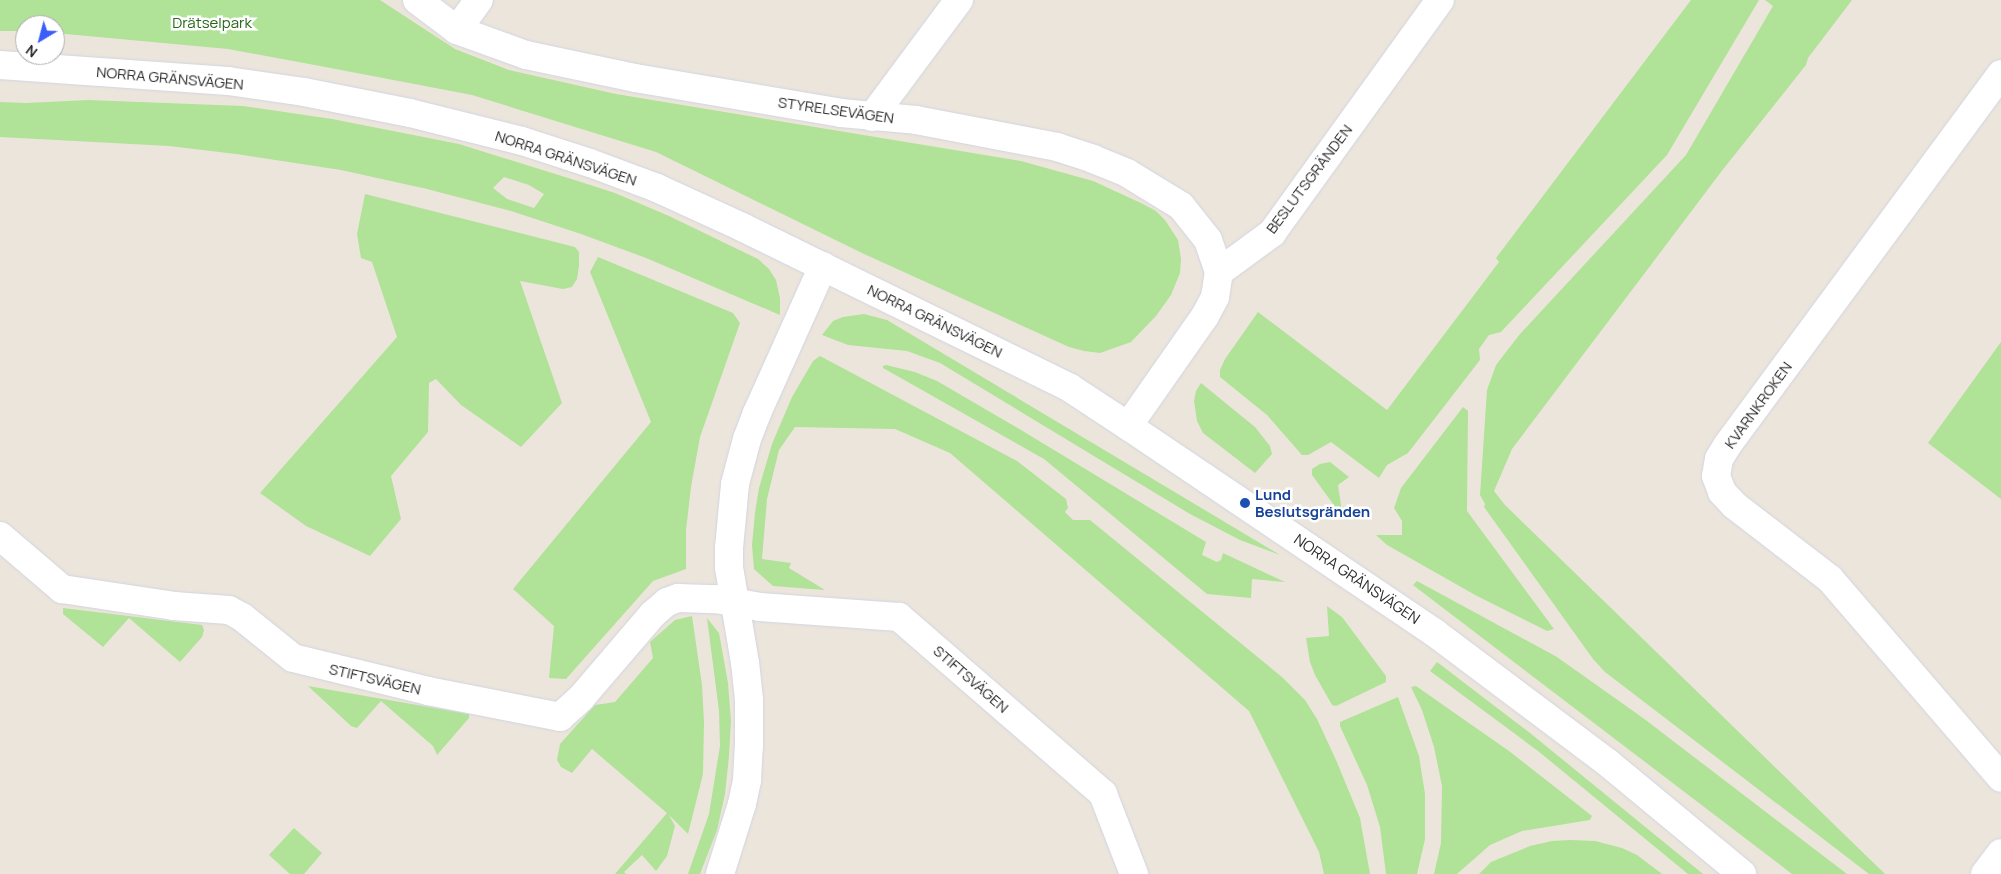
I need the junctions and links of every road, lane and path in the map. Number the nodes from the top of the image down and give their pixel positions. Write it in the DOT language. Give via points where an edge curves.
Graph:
graph roads {
  1 [pos="417,0"];
  2 [pos="479,0"];
  3 [pos="959,0"];
  4 [pos="1440,0"];
  5 [pos="457,30"];
  6 [pos="0,65"];
  7 [pos="2001,74"];
  8 [pos="872,117"];
  9 [pos="824,266"];
  10 [pos="1219,272"];
  11 [pos="1128,426"];
  12 [pos="0,536"];
  13 [pos="734,603"];
  14 [pos="2001,778"];
  15 [pos="2001,853"];
  16 [pos="720,874"];
  17 [pos="1134,874"];
  18 [pos="1742,874"];
  19 [pos="1985,874"];
  1 -- 5 [label="street, STYRELSEVÄGEN"];
  2 -- 5 [label="street"];
  3 -- 8 [label="street"];
  4 -- 10 [label="street, BESLUTSGRÄNDEN" via="1272,233"];
  5 -- 8 [label="street, STYRELSEVÄGEN" via="526,55 582,67"];
  6 -- 9 [label="street, NORRA GRÄNSVÄGEN" via="228,82 410,112 522,141 590,163 656,188"];
  7 -- 14 [label="street, KVARNKROKEN" via="1727,446 1719,459 1716,476 1722,492 1734,505 1830,579"];
  8 -- 10 [label="street, STYRELSEVÄGEN" via="916,120 1056,147 1127,173 1186,212 1208,240"];
  9 -- 11 [label="street, NORRA GRÄNSVÄGEN" via="1070,388"];
  9 -- 13 [label="street" via="757,413 740,461 729,548"];
  10 -- 11 [label="street" via="1215,297 1205,316"];
  11 -- 18 [label="street, NORRA GRÄNSVÄGEN" via="1435,633 1608,763"];
  12 -- 13 [label="street, STIFTSVÄGEN" via="62,589 174,606 229,610 293,658 428,691 560,717 667,602 697,597"];
  13 -- 16 [label="street" via="746,672 749,747 742,804"];
  13 -- 17 [label="street, STIFTSVÄGEN" via="760,608 899,617 1103,794"];
  15 -- 19 [label="street"];
}
